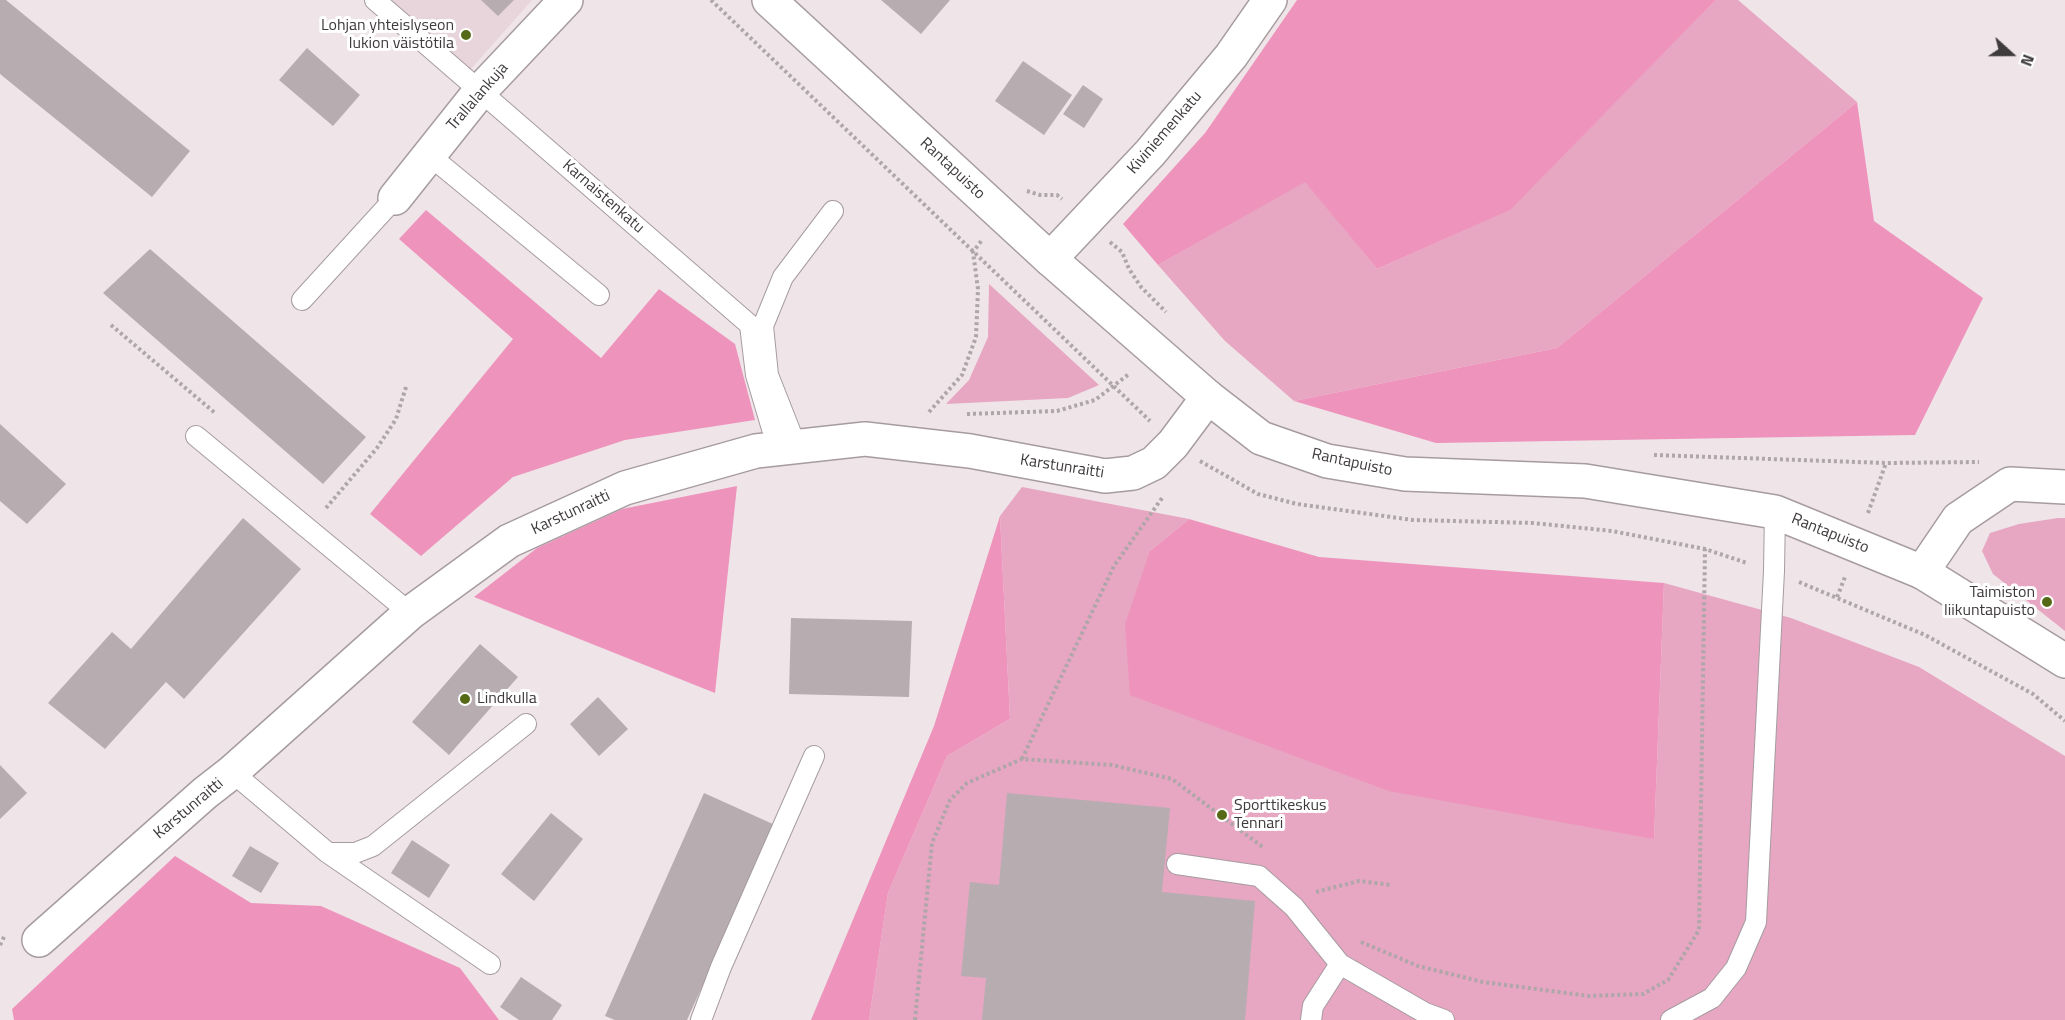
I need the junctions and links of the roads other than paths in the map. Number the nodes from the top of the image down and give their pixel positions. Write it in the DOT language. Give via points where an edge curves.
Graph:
graph roads {
  1 [pos="375,0"];
  2 [pos="566,0"];
  3 [pos="769,0"];
  4 [pos="1270,0"];
  5 [pos="481,90"];
  6 [pos="429,155"];
  7 [pos="395,198"];
  8 [pos="833,212"];
  9 [pos="1050,259"];
  10 [pos="599,295"];
  11 [pos="302,300"];
  12 [pos="1208,397"];
  13 [pos="196,436"];
  14 [pos="784,438"];
  15 [pos="2065,487"];
  16 [pos="1775,512"];
  17 [pos="1922,572"];
  18 [pos="410,613"];
  19 [pos="2065,661"];
  20 [pos="526,724"];
  21 [pos="814,756"];
  22 [pos="232,772"];
  23 [pos="328,853"];
  24 [pos="1177,864"];
  25 [pos="26,934"];
  26 [pos="490,964"];
  27 [pos="1340,964"];
  28 [pos="1429,1018"];
  29 [pos="701,1020"];
  30 [pos="1311,1020"];
  31 [pos="1671,1020"];
  1 -- 5 [label="lane, Karnaistenkatu"];
  2 -- 5 [label="street, Trallalankuja"];
  3 -- 9 [label="street, Rantapuisto"];
  4 -- 9 [label="street, Kiviniemenkatu" via="1231,56 1150,153"];
  5 -- 6 [label="street, Trallalankuja"];
  5 -- 14 [label="lane, Karnaistenkatu" via="750,325 756,375"];
  6 -- 7 [label="street, Trallalankuja"];
  6 -- 10 [label="lane"];
  7 -- 11 [label="lane"];
  8 -- 14 [label="lane" via="783,277 763,326 768,375"];
  9 -- 12 [label="street, Rantapuisto"];
  12 -- 14 [label="street, Karstunraitti" via="1154,463 1133,473 1105,476 970,451 865,439"];
  12 -- 16 [label="street, Rantapuisto" via="1261,438 1327,461 1406,474 1585,481"];
  13 -- 18 [label="lane"];
  14 -- 18 [label="street, Karstunraitti" via="756,451 625,488 509,542"];
  15 -- 17 [label="street" via="2010,484 1958,519"];
  16 -- 17 [label="street, Rantapuisto"];
  16 -- 31 [label="lane" via="1756,922 1736,968 1712,998"];
  17 -- 19 [label="street, Rantapuisto"];
  18 -- 22 [label="street, Karstunraitti"];
  20 -- 23 [label="lane" via="373,846 355,854"];
  21 -- 29 [label="lane"];
  22 -- 23 [label="lane"];
  22 -- 25 [label="street, Karstunraitti"];
  23 -- 26 [label="lane"];
  24 -- 27 [label="lane" via="1259,876 1294,907"];
  27 -- 28 [label="lane"];
  27 -- 30 [label="lane" via="1312,1006"];
}
